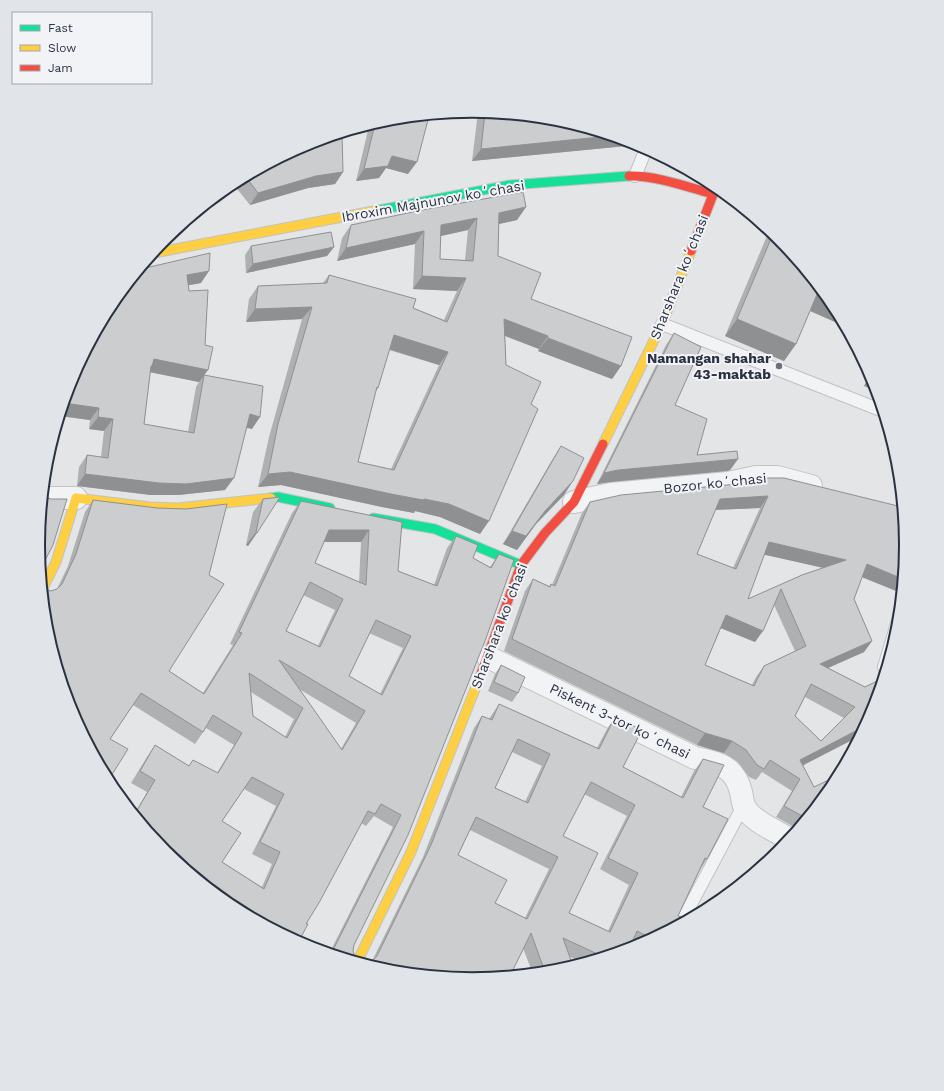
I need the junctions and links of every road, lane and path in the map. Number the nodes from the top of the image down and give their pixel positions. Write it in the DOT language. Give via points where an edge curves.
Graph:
graph roads {
  1 [pos="644,155"];
  2 [pos="635,176"];
  3 [pos="709,190"];
  4 [pos="714,194"];
  5 [pos="163,251"];
  6 [pos="662,324"];
  7 [pos="876,408"];
  8 [pos="830,491"];
  9 [pos="48,498"];
  10 [pos="76,498"];
  11 [pos="574,502"];
  12 [pos="336,509"];
  13 [pos="365,516"];
  14 [pos="521,565"];
  15 [pos="47,580"];
  16 [pos="488,657"];
  17 [pos="743,806"];
  18 [pos="785,836"];
  19 [pos="686,914"];
  20 [pos="359,957"];
  1 -- 2 [label="lane"];
  2 -- 3 [label="street, Ibroxim Majnunov koʻchasi"];
  2 -- 5 [label="street, Ibroxim Majnunov koʻchasi" via="510,186"];
  4 -- 6 [label="street, Sharshara koʻchasi"];
  6 -- 7 [label="lane"];
  6 -- 11 [label="street, Sharshara koʻchasi"];
  8 -- 11 [label="street, Bozor koʻchasi" via="777,477 756,477 611,494"];
  9 -- 10 [label="street"];
  10 -- 12 [label="street" via="178,508 278,497"];
  10 -- 15 [label="street" via="56,562"];
  11 -- 14 [label="street, Sharshara koʻchasi" via="545,533"];
  13 -- 14 [label="street" via="435,529"];
  14 -- 16 [label="street, Sharshara koʻchasi"];
  16 -- 17 [label="street, Piskent 3-tor koʻchasi" via="695,758 722,765 737,780"];
  16 -- 20 [label="street, Sharshara koʻchasi" via="410,852"];
  17 -- 18 [label="street" via="748,813"];
  17 -- 19 [label="lane"];
}
